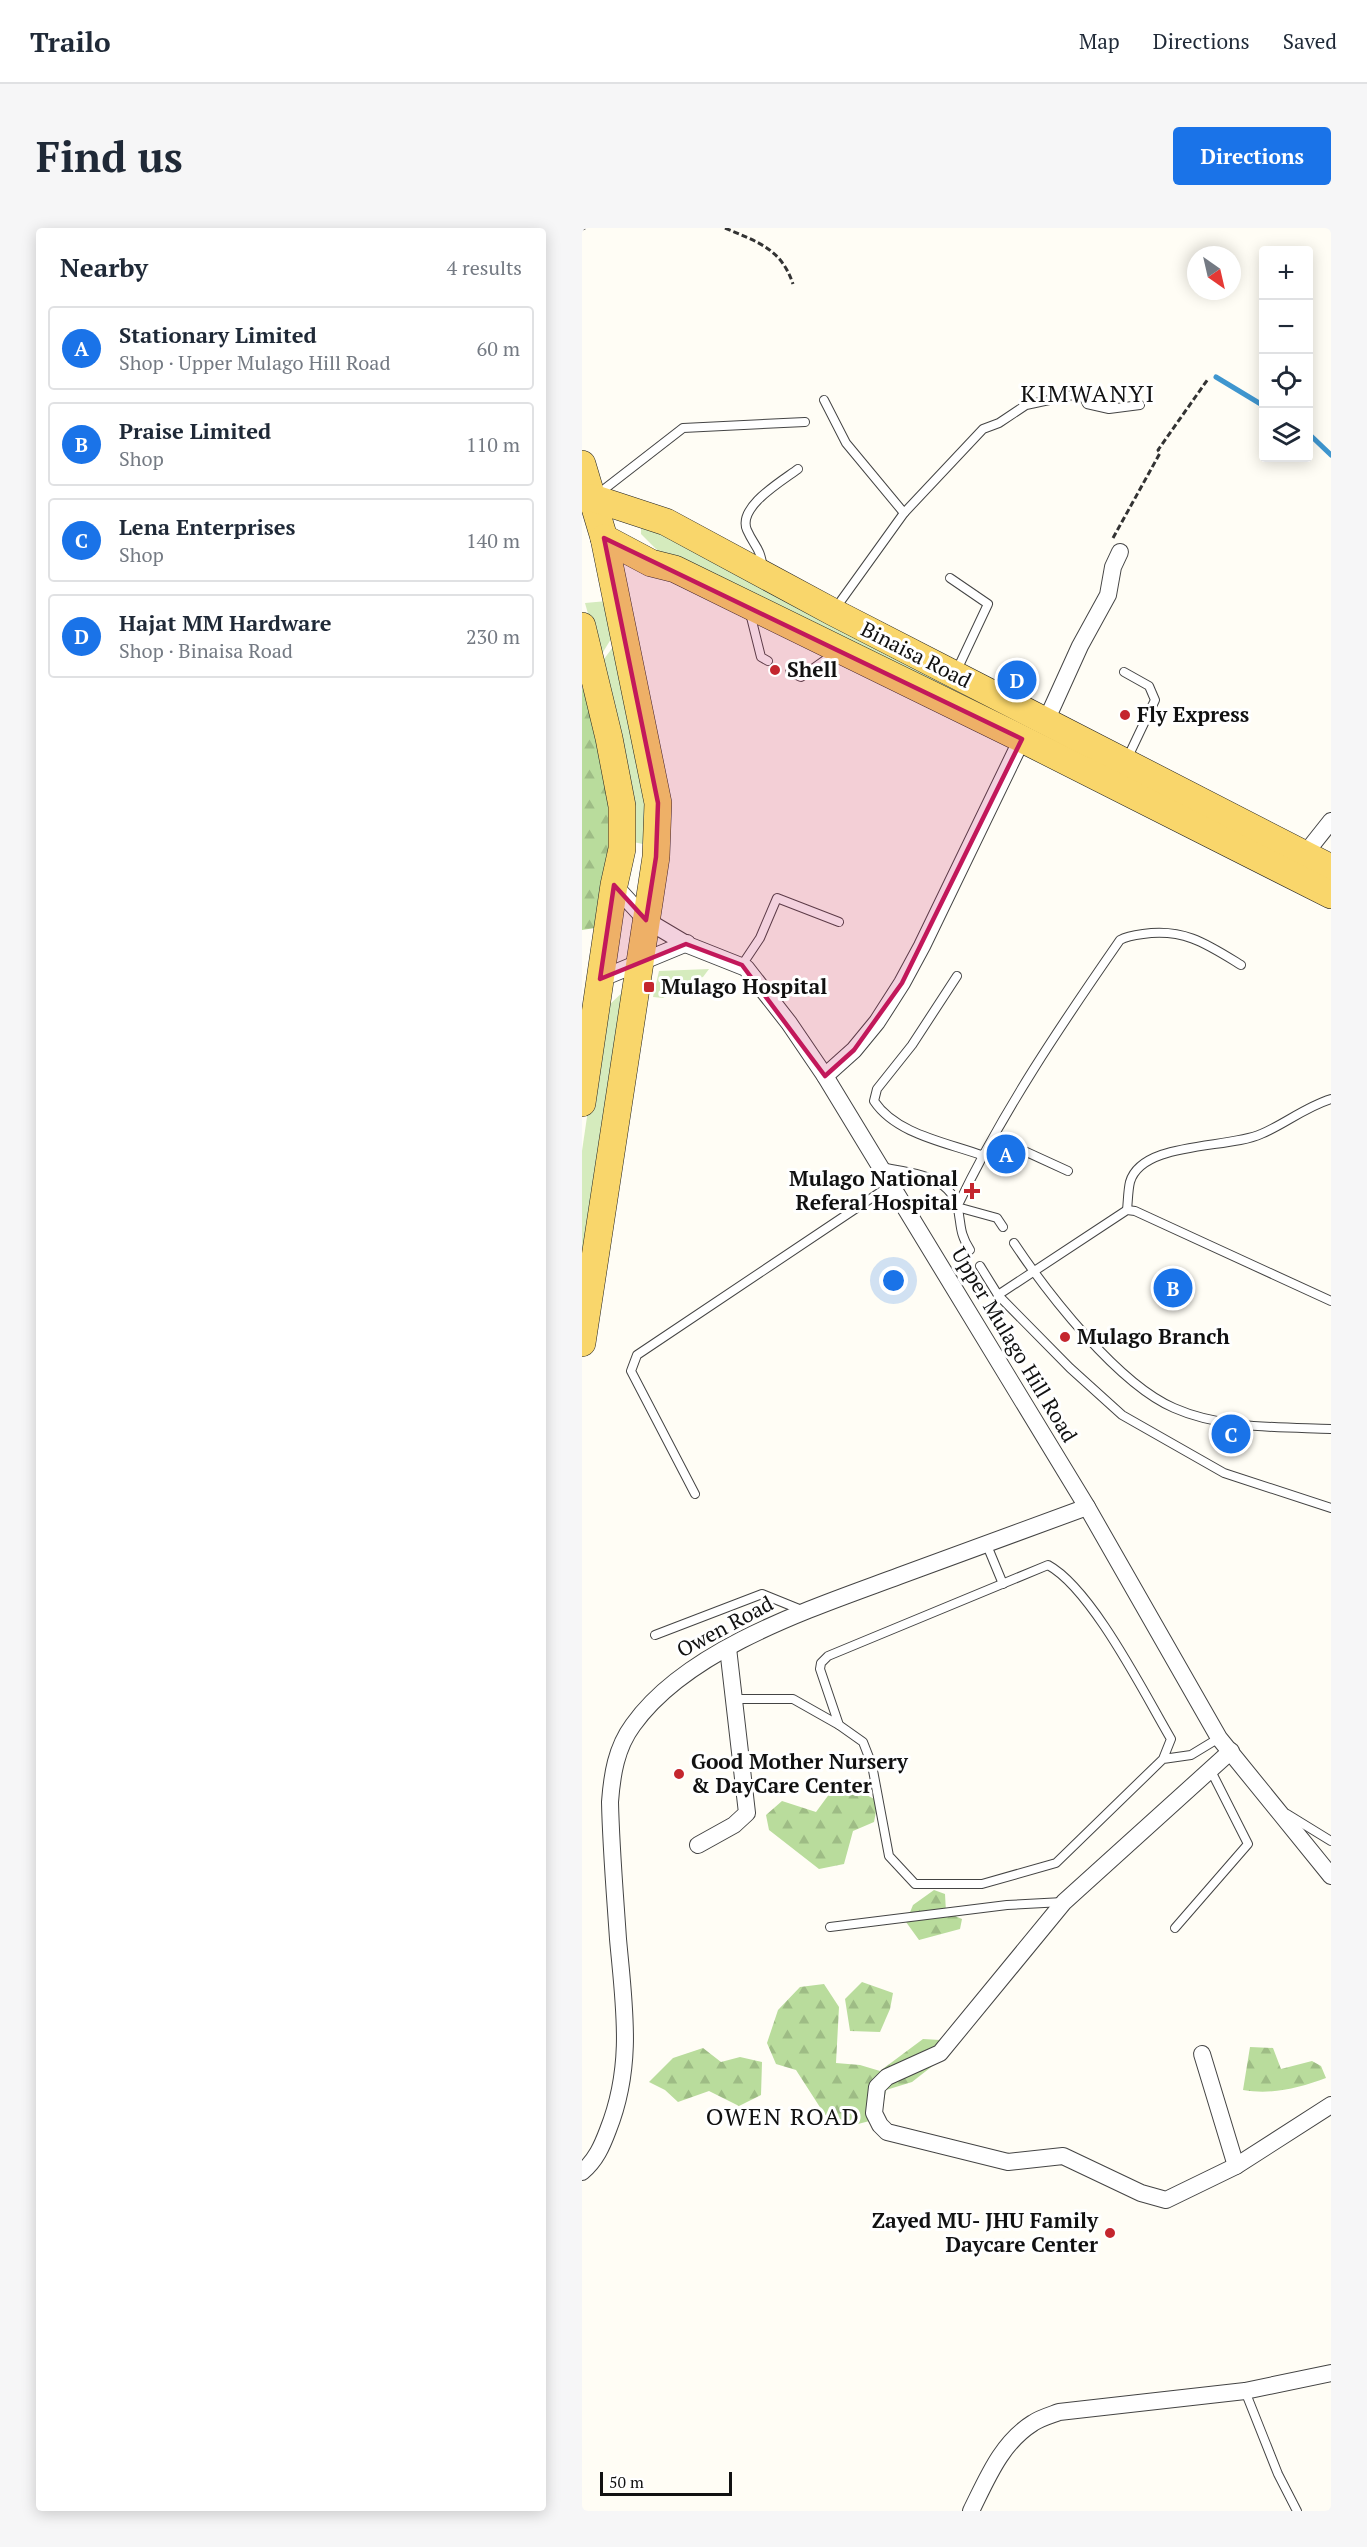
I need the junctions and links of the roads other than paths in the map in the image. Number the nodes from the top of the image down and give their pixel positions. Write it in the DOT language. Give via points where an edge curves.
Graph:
graph roads {
  1 [pos="824,400"];
  2 [pos="1140,405"];
  3 [pos="805,422"];
  4 [pos="582,464"];
  5 [pos="798,469"];
  6 [pos="588,498"];
  7 [pos="904,513"];
  8 [pos="593,539"];
  9 [pos="1120,552"];
  10 [pos="763,575"];
  11 [pos="950,578"];
  12 [pos="748,605"];
  13 [pos="833,612"];
  14 [pos="582,626"];
  15 [pos="840,650"];
  16 [pos="768,661"];
  17 [pos="790,672"];
  18 [pos="1124,672"];
  19 [pos="954,675"];
  20 [pos="1046,721"];
  21 [pos="1022,739"];
  22 [pos="1126,763"];
  23 [pos="1331,821"];
  24 [pos="1304,855"];
  25 [pos="1331,868"];
  26 [pos="614,885"];
  27 [pos="1331,895"];
  28 [pos="646,920"];
  29 [pos="838,922"];
  30 [pos="687,944"];
  31 [pos="640,963"];
  32 [pos="742,965"];
  33 [pos="1241,965"];
  34 [pos="957,976"];
  35 [pos="600,979"];
  36 [pos="825,1076"];
  37 [pos="1331,1099"];
  38 [pos="582,1103"];
  39 [pos="981,1155"];
  40 [pos="880,1167"];
  41 [pos="1068,1171"];
  42 [pos="891,1185"];
  43 [pos="957,1207"];
  44 [pos="1127,1210"];
  45 [pos="1003,1227"];
  46 [pos="1014,1243"];
  47 [pos="970,1250"];
  48 [pos="980,1266"];
  49 [pos="1033,1272"];
  50 [pos="998,1295"];
  51 [pos="1331,1301"];
  52 [pos="582,1343"];
  53 [pos="1331,1429"];
  54 [pos="695,1494"];
  55 [pos="1087,1507"];
  56 [pos="1331,1508"];
  57 [pos="986,1544"];
  58 [pos="1003,1584"];
  59 [pos="804,1611"];
  60 [pos="655,1635"];
  61 [pos="728,1648"];
  62 [pos="734,1699"];
  63 [pos="839,1725"];
  64 [pos="1219,1738"];
  65 [pos="1231,1751"];
  66 [pos="1164,1759"];
  67 [pos="1210,1768"];
  68 [pos="1276,1807"];
  69 [pos="1331,1841"];
  70 [pos="698,1845"];
  71 [pos="1331,1876"];
  72 [pos="1064,1902"];
  73 [pos="830,1927"];
  74 [pos="1175,1929"];
  75 [pos="1202,2054"];
  76 [pos="1331,2105"];
  77 [pos="1236,2166"];
  78 [pos="582,2172"];
  79 [pos="1331,2373"];
  80 [pos="1245,2391"];
  81 [pos="970,2511"];
  82 [pos="1297,2511"];
  1 -- 7 [label="lane" via="846,442"];
  2 -- 7 [label="lane" via="1109,409 1087,404 1082,393 1026,405 983,429"];
  3 -- 6 [label="lane" via="683,428"];
  4 -- 6 [label="main road"];
  5 -- 10 [label="lane" via="746,514 747,531 757,543"];
  6 -- 8 [label="main road"];
  6 -- 10 [label="main road, Binaisa Road" via="666,522"];
  7 -- 13 [label="lane"];
  8 -- 12 [label="main road, Binaisa Road" via="675,569"];
  8 -- 28 [label="main road" via="658,803 656,857"];
  9 -- 20 [label="street" via="1108,595"];
  10 -- 13 [label="main road, Binaisa Road"];
  11 -- 19 [label="lane" via="988,604"];
  12 -- 15 [label="main road, Binaisa Road"];
  12 -- 16 [label="lane" via="760,657"];
  13 -- 19 [label="main road, Binaisa Road"];
  14 -- 26 [label="main road" via="622,806 622,849"];
  15 -- 17 [label="lane" via="801,677"];
  15 -- 21 [label="main road, Binaisa Road"];
  18 -- 22 [label="lane" via="1149,686 1155,700"];
  19 -- 20 [label="main road, Binaisa Road"];
  20 -- 22 [label="main road, Binaisa Road"];
  21 -- 27 [label="main road, Binaisa Road"];
  21 -- 36 [label="street" via="902,983 854,1050"];
  22 -- 24 [label="main road, Binaisa Road"];
  23 -- 24 [label="street"];
  24 -- 25 [label="main road, Binaisa Road"];
  26 -- 28 [label="street"];
  26 -- 35 [label="main road"];
  28 -- 30 [label="street"];
  28 -- 31 [label="main road"];
  29 -- 32 [label="lane" via="777,898 760,938"];
  30 -- 31 [label="street"];
  30 -- 32 [label="street"];
  31 -- 35 [label="street"];
  31 -- 52 [label="main road"];
  32 -- 36 [label="street, Upper Mulago Hill Road"];
  33 -- 39 [label="lane" via="1204,942 1183,935 1163,931 1120,940 1064,1020"];
  34 -- 39 [label="lane" via="912,1045 877,1089 874,1101 883,1114 905,1128"];
  35 -- 38 [label="main road"];
  36 -- 40 [label="street, Upper Mulago Hill Road"];
  37 -- 44 [label="lane" via="1316,1103 1259,1135 1220,1145 1172,1150 1150,1160 1130,1181"];
  39 -- 41 [label="lane" via="1007,1143"];
  39 -- 43 [label="lane"];
  40 -- 42 [label="street, Upper Mulago Hill Road"];
  40 -- 43 [label="lane" via="937,1181"];
  42 -- 54 [label="lane" via="637,1355 632,1371"];
  42 -- 55 [label="street, Upper Mulago Hill Road"];
  43 -- 45 [label="lane" via="997,1218"];
  43 -- 47 [label="lane" via="961,1236"];
  44 -- 49 [label="lane"];
  44 -- 51 [label="lane" via="1187,1233"];
  46 -- 49 [label="lane"];
  48 -- 50 [label="lane"];
  49 -- 50 [label="lane"];
  49 -- 53 [label="lane" via="1083,1331 1152,1398 1211,1419 1254,1426"];
  50 -- 56 [label="lane" via="1122,1415 1224,1473"];
  55 -- 57 [label="street, Owen Road"];
  55 -- 64 [label="street, Upper Mulago Hill Road"];
  57 -- 58 [label="lane"];
  57 -- 59 [label="street, Owen Road"];
  58 -- 63 [label="lane" via="828,1656 820,1670"];
  58 -- 66 [label="lane" via="1048,1565 1061,1572 1104,1625 1171,1738"];
  59 -- 60 [label="lane" via="762,1594"];
  59 -- 61 [label="street, Owen Road"];
  61 -- 62 [label="street"];
  61 -- 78 [label="street, Owen Road" via="695,1665 661,1692 632,1725 612,1771 611,1837 627,2028 616,2111 598,2155"];
  62 -- 63 [label="lane" via="793,1699"];
  62 -- 70 [label="street" via="747,1813"];
  63 -- 66 [label="lane" via="863,1742 872,1765 889,1856 915,1884 982,1884 1056,1863"];
  64 -- 65 [label="street, Upper Mulago Hill Road"];
  64 -- 66 [label="lane" via="1191,1755"];
  65 -- 67 [label="street"];
  65 -- 68 [label="street, Upper Mulago Hill Road"];
  67 -- 72 [label="street"];
  67 -- 74 [label="lane" via="1248,1844"];
  68 -- 69 [label="lane"];
  68 -- 71 [label="street, Upper Mulago Hill Road"];
  72 -- 73 [label="lane" via="1007,1905"];
  72 -- 77 [label="street" via="940,2053 887,2077 877,2087 874,2113 880,2125 887,2132 1008,2162 1064,2156 1141,2193 1166,2200"];
  75 -- 77 [label="street"];
  76 -- 77 [label="street"];
  79 -- 80 [label="street"];
  80 -- 81 [label="street" via="1086,2408 1059,2412 1033,2422 998,2457"];
  80 -- 82 [label="lane"];
}
